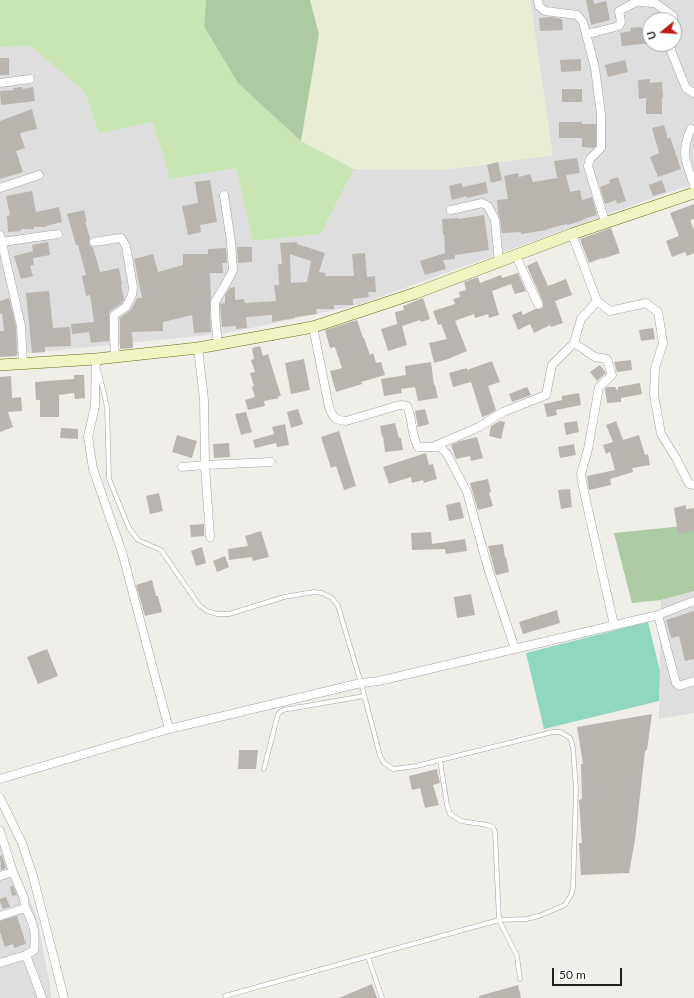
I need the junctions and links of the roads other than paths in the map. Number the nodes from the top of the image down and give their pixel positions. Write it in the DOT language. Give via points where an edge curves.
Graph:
graph roads {
  1 [pos="538,0"];
  2 [pos="667,12"];
  3 [pos="586,34"];
  4 [pos="671,52"];
  5 [pos="30,79"];
  6 [pos="0,83"];
  7 [pos="694,93"];
  8 [pos="691,129"];
  9 [pos="40,175"];
  10 [pos="694,186"];
  11 [pos="0,188"];
  12 [pos="694,193"];
  13 [pos="224,195"];
  14 [pos="451,210"];
  15 [pos="606,222"];
  16 [pos="58,234"];
  17 [pos="572,234"];
  18 [pos="1,238"];
  19 [pos="94,242"];
  20 [pos="516,256"];
  21 [pos="499,262"];
  22 [pos="597,301"];
  23 [pos="538,304"];
  24 [pos="313,327"];
  25 [pos="218,344"];
  26 [pos="574,344"];
  27 [pos="198,348"];
  28 [pos="115,357"];
  29 [pos="96,360"];
  30 [pos="23,364"];
  31 [pos="0,365"];
  32 [pos="435,446"];
  33 [pos="271,462"];
  34 [pos="205,465"];
  35 [pos="182,467"];
  36 [pos="694,485"];
  37 [pos="210,537"];
  38 [pos="694,601"];
  39 [pos="658,614"];
  40 [pos="614,625"];
  41 [pos="515,649"];
  42 [pos="694,681"];
  43 [pos="361,683"];
  44 [pos="364,696"];
  45 [pos="169,729"];
  46 [pos="440,760"];
  47 [pos="264,769"];
  48 [pos="0,779"];
  49 [pos="0,798"];
  50 [pos="1,835"];
  51 [pos="13,872"];
  52 [pos="0,876"];
  53 [pos="25,908"];
  54 [pos="0,916"];
  55 [pos="499,920"];
  56 [pos="26,955"];
  57 [pos="368,957"];
  58 [pos="0,963"];
  59 [pos="520,979"];
  60 [pos="225,996"];
  61 [pos="42,998"];
  62 [pos="64,998"];
  63 [pos="382,998"];
  1 -- 3 [label="street" via="545,11 577,15 583,22"];
  2 -- 3 [label="street" via="655,3 636,2 619,11 619,26"];
  3 -- 15 [label="street" via="595,68 601,114 601,148 590,159 588,166"];
  4 -- 7 [label="street" via="686,88"];
  5 -- 6 [label="street"];
  8 -- 10 [label="street" via="687,136 685,152"];
  9 -- 11 [label="street"];
  12 -- 15 [label="main road"];
  13 -- 25 [label="street" via="233,270 215,302"];
  14 -- 21 [label="street" via="482,203 488,206 495,220"];
  15 -- 17 [label="main road"];
  16 -- 18 [label="street"];
  17 -- 20 [label="main road"];
  17 -- 22 [label="street"];
  18 -- 30 [label="street" via="21,326"];
  19 -- 28 [label="street" via="121,238 126,246 133,287 126,307 114,315"];
  20 -- 21 [label="main road"];
  20 -- 23 [label="street"];
  21 -- 24 [label="main road"];
  22 -- 26 [label="street" via="581,319"];
  22 -- 36 [label="street" via="610,311 646,303 658,312 663,342 655,368 654,395 661,434 689,484"];
  24 -- 25 [label="main road"];
  24 -- 32 [label="street" via="329,407 338,421 400,405 407,406 415,443 418,447"];
  25 -- 27 [label="main road"];
  26 -- 32 [label="street" via="552,365 546,395 503,412"];
  26 -- 40 [label="street" via="595,357 607,359 612,375 599,387 581,474"];
  27 -- 28 [label="main road"];
  27 -- 34 [label="street" via="204,400"];
  28 -- 29 [label="main road"];
  29 -- 30 [label="main road"];
  29 -- 43 [label="lane" via="107,408 109,479 133,534 138,540 161,550 199,605 207,611 229,614 284,597 314,592 332,598 338,606"];
  29 -- 45 [label="street" via="95,406 88,438 93,469 122,552"];
  30 -- 31 [label="main road"];
  32 -- 41 [label="street" via="447,454 467,492 488,568"];
  33 -- 34 [label="street"];
  34 -- 35 [label="street"];
  34 -- 37 [label="street"];
  38 -- 39 [label="street"];
  39 -- 40 [label="street"];
  39 -- 42 [label="street" via="676,683 679,686"];
  40 -- 41 [label="street"];
  41 -- 43 [label="street"];
  43 -- 44 [label="lane"];
  43 -- 45 [label="street"];
  44 -- 46 [label="lane" via="384,763 393,769"];
  44 -- 47 [label="lane" via="283,710 278,714"];
  45 -- 48 [label="street"];
  46 -- 55 [label="lane" via="450,814 461,821 487,825 495,832"];
  46 -- 55 [label="lane" via="553,732 560,732 570,738 576,788 571,895 565,905 539,916"];
  49 -- 62 [label="street" via="22,843 33,876"];
  50 -- 51 [label="street"];
  51 -- 52 [label="street"];
  51 -- 53 [label="street" via="24,898"];
  53 -- 54 [label="street"];
  53 -- 56 [label="street" via="36,937 34,950"];
  55 -- 57 [label="lane"];
  55 -- 59 [label="lane" via="517,956"];
  56 -- 58 [label="street"];
  56 -- 61 [label="street"];
  57 -- 60 [label="lane"];
  57 -- 63 [label="lane"];
}
